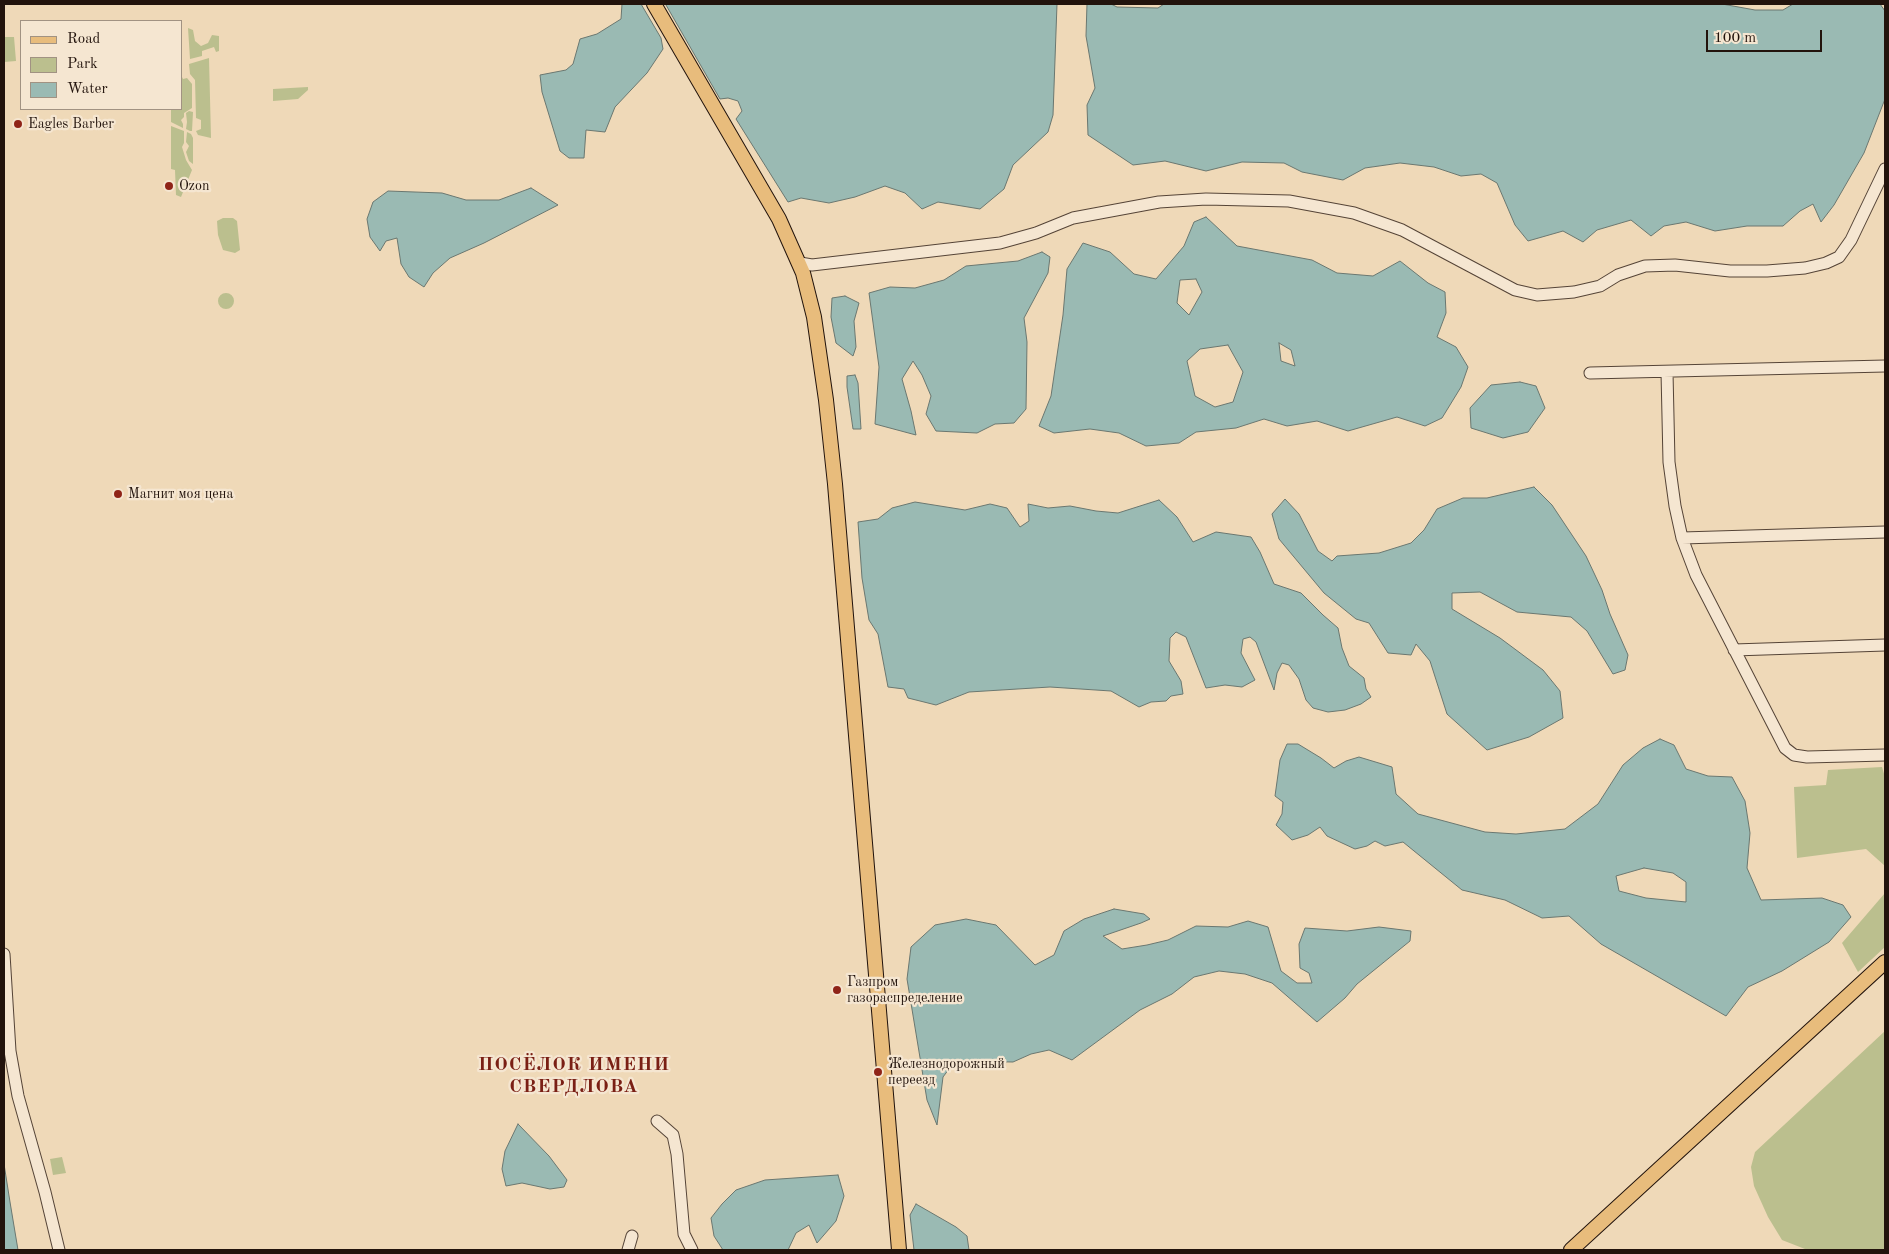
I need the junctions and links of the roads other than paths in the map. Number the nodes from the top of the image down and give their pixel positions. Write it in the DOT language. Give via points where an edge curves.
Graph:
graph roads {
  1 [pos="654,4"];
  2 [pos="1885,170"];
  3 [pos="800,263"];
  4 [pos="1885,366"];
  5 [pos="1667,372"];
  6 [pos="1590,373"];
  7 [pos="1885,532"];
  8 [pos="1682,538"];
  9 [pos="1885,645"];
  10 [pos="1734,650"];
  11 [pos="1885,755"];
  12 [pos="4,954"];
  13 [pos="1885,962"];
  14 [pos="657,1121"];
  15 [pos="632,1236"];
  16 [pos="59,1250"];
  17 [pos="628,1250"];
  18 [pos="692,1250"];
  19 [pos="899,1250"];
  20 [pos="1571,1250"];
  1 -- 3 [label="main road" via="780,219"];
  2 -- 3 [label="street" via="1851,240 1839,257 1826,263 1767,271 1730,271 1675,264 1646,266 1618,275 1600,286 1574,292 1537,295 1515,290 1402,230 1354,213 1289,201 1206,199 1159,202 1073,218 1000,244 812,265"];
  3 -- 19 [label="main road" via="814,317 835,484"];
  4 -- 5 [label="street"];
  5 -- 6 [label="street"];
  5 -- 8 [label="street" via="1669,462"];
  7 -- 8 [label="street"];
  8 -- 10 [label="street" via="1696,576"];
  9 -- 10 [label="street"];
  10 -- 11 [label="street" via="1785,748 1794,755"];
  12 -- 16 [label="street" via="10,1051"];
  13 -- 20 [label="main road"];
  14 -- 18 [label="street" via="673,1135 684,1234"];
  15 -- 17 [label="street"];
}
